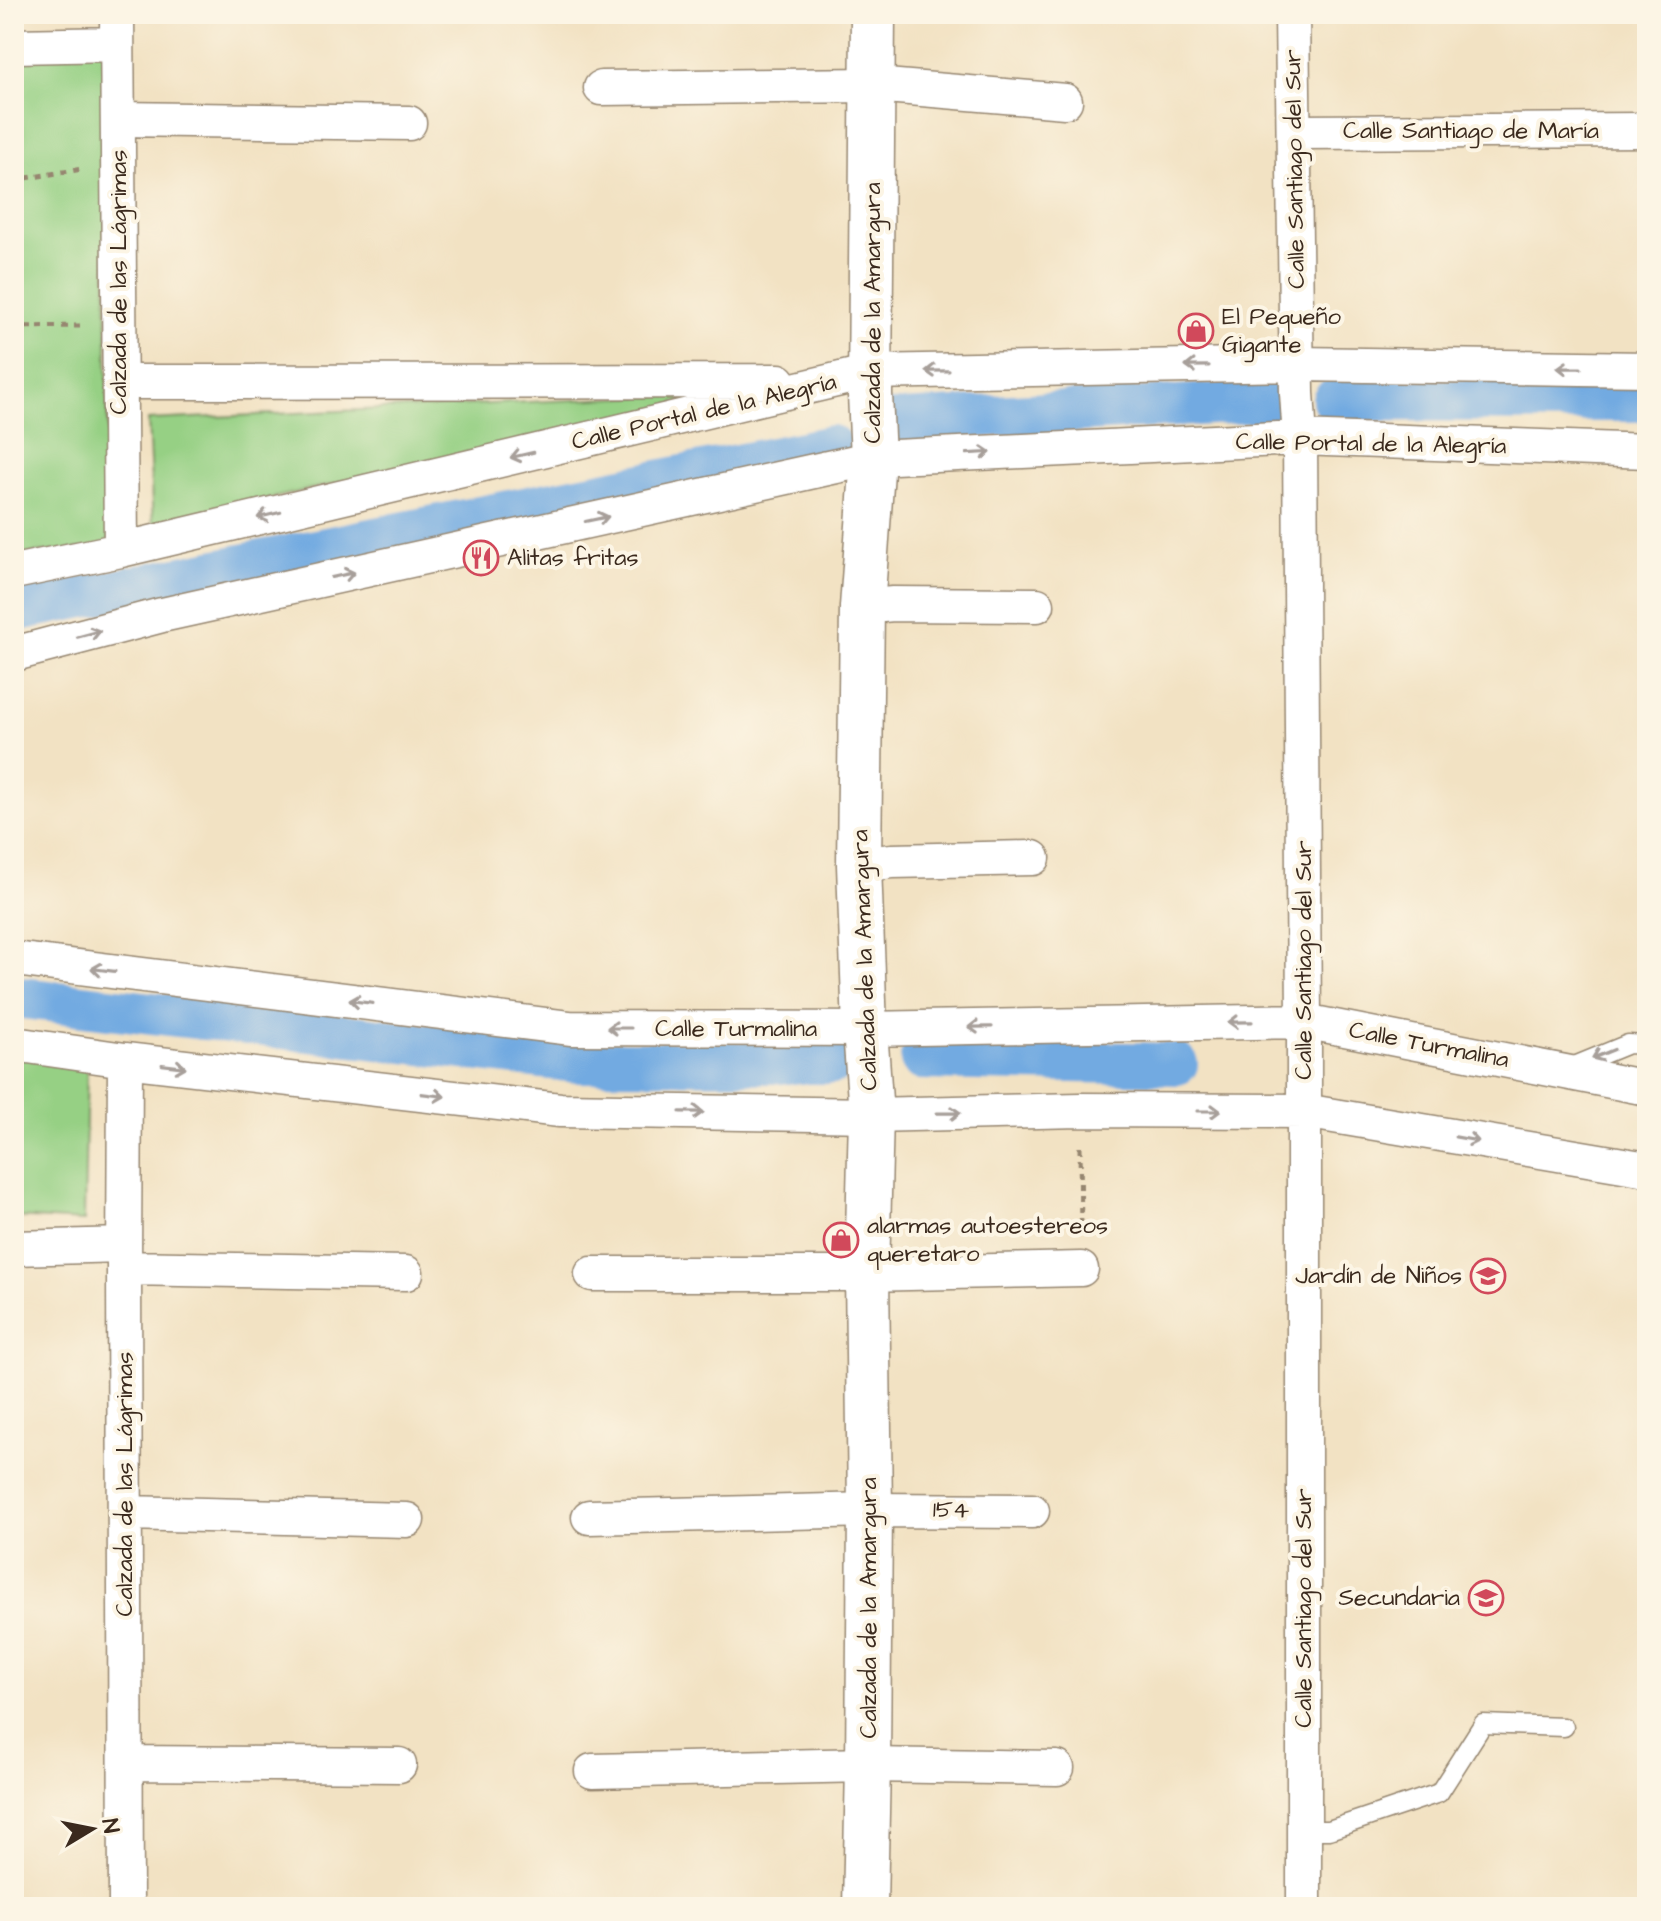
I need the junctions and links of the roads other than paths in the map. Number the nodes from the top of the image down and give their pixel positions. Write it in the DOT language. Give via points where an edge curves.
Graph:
graph roads {
  1 [pos="873,14"];
  2 [pos="1292,14"];
  3 [pos="117,29"];
  4 [pos="14,46"];
  5 [pos="874,85"];
  6 [pos="601,88"];
  7 [pos="1065,101"];
  8 [pos="118,119"];
  9 [pos="409,123"];
  10 [pos="1647,130"];
  11 [pos="1295,132"];
  12 [pos="1298,364"];
  13 [pos="1647,369"];
  14 [pos="852,377"];
  15 [pos="120,382"];
  16 [pos="1300,438"];
  17 [pos="1647,451"];
  18 [pos="873,458"];
  19 [pos="121,550"];
  20 [pos="14,572"];
  21 [pos="1037,605"];
  22 [pos="862,607"];
  23 [pos="14,654"];
  24 [pos="1033,858"];
  25 [pos="859,865"];
  26 [pos="14,959"];
  27 [pos="1304,1021"];
  28 [pos="865,1029"];
  29 [pos="14,1044"];
  30 [pos="1647,1045"];
  31 [pos="125,1060"];
  32 [pos="1560,1071"];
  33 [pos="1647,1088"];
  34 [pos="1304,1111"];
  35 [pos="871,1115"];
  36 [pos="1647,1169"];
  37 [pos="14,1248"];
  38 [pos="124,1257"];
  39 [pos="1081,1269"];
  40 [pos="406,1273"];
  41 [pos="592,1274"];
  42 [pos="867,1274"];
  43 [pos="870,1510"];
  44 [pos="1032,1511"];
  45 [pos="126,1513"];
  46 [pos="589,1517"];
  47 [pos="407,1520"];
  48 [pos="1564,1727"];
  49 [pos="126,1763"];
  50 [pos="399,1765"];
  51 [pos="868,1765"];
  52 [pos="1057,1768"];
  53 [pos="592,1771"];
  54 [pos="1304,1830"];
  55 [pos="126,1907"];
  56 [pos="865,1907"];
  57 [pos="1304,1907"];
  1 -- 5 [label="street, Calzada de la Amargura"];
  2 -- 11 [label="street, Calle Santiago del Sur"];
  3 -- 4 [label="street"];
  3 -- 8 [label="street, Calzada de las Lágrimas"];
  5 -- 6 [label="street"];
  5 -- 7 [label="street"];
  5 -- 14 [label="street, Calzada de la Amargura"];
  8 -- 9 [label="street"];
  8 -- 15 [label="street, Calzada de las Lágrimas"];
  10 -- 11 [label="street, Calle Santiago de María"];
  11 -- 12 [label="street, Calle Santiago del Sur"];
  13 -- 12 [label="street, Calle Portal de la Alegría, one-way"];
  12 -- 14 [label="street, Calle Portal de la Alegría, one-way"];
  12 -- 16 [label="street, Calle Santiago del Sur"];
  14 -- 15 [label="street, Calzada de la Amargura"];
  14 -- 18 [label="street, Calzada de la Amargura"];
  14 -- 19 [label="street, Calle Portal de la Alegría, one-way"];
  15 -- 19 [label="street, Calzada de las Lágrimas"];
  16 -- 17 [label="street, Calle Portal de la Alegría"];
  18 -- 16 [label="street, Calle Portal de la Alegría, one-way"];
  16 -- 27 [label="street, Calle Santiago del Sur"];
  18 -- 22 [label="street, Calzada de la Amargura"];
  23 -- 18 [label="street, Calle Portal de la Alegría, one-way" via="162,615"];
  19 -- 20 [label="street, Calle Portal de la Alegría"];
  21 -- 22 [label="street"];
  22 -- 25 [label="street, Calzada de la Amargura"];
  24 -- 25 [label="street"];
  25 -- 28 [label="street, Calzada de la Amargura"];
  28 -- 26 [label="street, Calle Turmalina, one-way" via="570,1028"];
  27 -- 28 [label="street, Calle Turmalina, one-way"];
  27 -- 32 [label="street, Calle Turmalina"];
  27 -- 34 [label="street, Calle Santiago del Sur"];
  28 -- 35 [label="street, Calzada de la Amargura"];
  29 -- 31 [label="street"];
  30 -- 32 [label="lane, one-way" via="1628,1044"];
  31 -- 35 [label="street, one-way" via="560,1110"];
  31 -- 38 [label="street, Calzada de las Lágrimas"];
  32 -- 33 [label="street, Calle Turmalina"];
  35 -- 34 [label="street, one-way"];
  34 -- 36 [label="street, one-way"];
  34 -- 54 [label="street, Calle Santiago del Sur"];
  35 -- 42 [label="street, Calzada de la Amargura"];
  37 -- 38 [label="street"];
  38 -- 40 [label="street"];
  38 -- 45 [label="street, Calzada de las Lágrimas"];
  39 -- 42 [label="street"];
  41 -- 42 [label="street"];
  42 -- 43 [label="street, Calzada de la Amargura"];
  43 -- 44 [label="street, 154"];
  43 -- 46 [label="street, 154"];
  43 -- 51 [label="street, Calzada de la Amargura"];
  45 -- 47 [label="street"];
  45 -- 49 [label="street, Calzada de las Lágrimas"];
  48 -- 54 [label="lane" via="1483,1724 1439,1793 1329,1830"];
  49 -- 50 [label="street"];
  49 -- 55 [label="street, Calzada de las Lágrimas"];
  51 -- 52 [label="street"];
  51 -- 53 [label="street"];
  51 -- 56 [label="street, Calzada de la Amargura"];
  54 -- 57 [label="street, Calle Santiago del Sur"];
}
